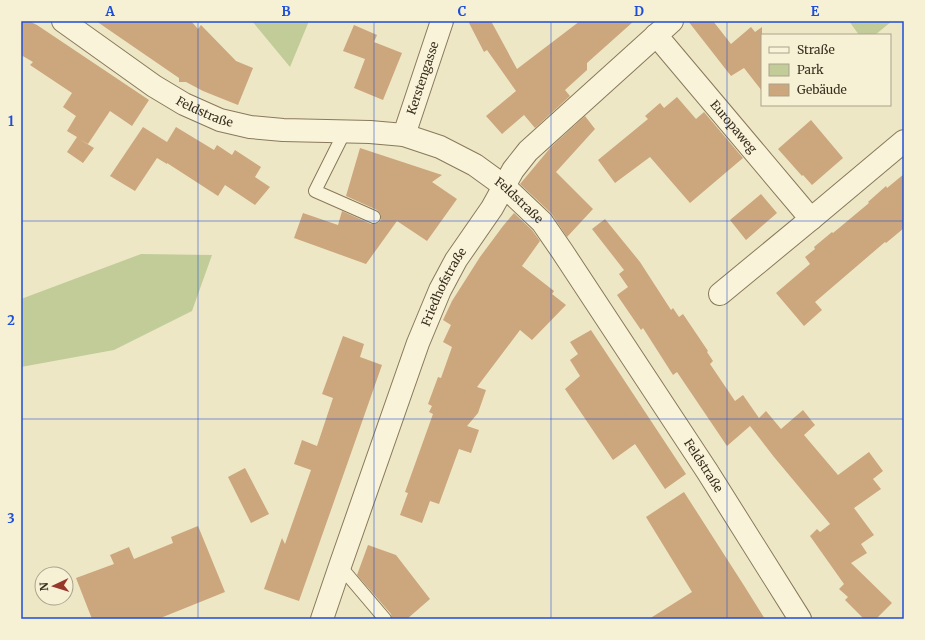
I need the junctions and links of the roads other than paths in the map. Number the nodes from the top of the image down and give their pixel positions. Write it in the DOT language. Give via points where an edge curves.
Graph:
graph roads {
  1 [pos="63,21"];
  2 [pos="442,21"];
  3 [pos="664,28"];
  4 [pos="345,131"];
  5 [pos="404,135"];
  6 [pos="904,141"];
  7 [pos="504,186"];
  8 [pos="374,217"];
  9 [pos="811,218"];
  10 [pos="720,294"];
  11 [pos="340,566"];
  12 [pos="322,619"];
  13 [pos="385,619"];
  14 [pos="800,619"];
  1 -- 4 [label="street, Feldstraße" via="154,86 184,104 220,120 250,127 283,130"];
  2 -- 5 [label="street, Kerstengasse"];
  3 -- 7 [label="street, Friedhofstraße" via="528,151"];
  3 -- 9 [label="street, Europaweg"];
  4 -- 5 [label="street, Feldstraße"];
  4 -- 8 [label="lane" via="315,191"];
  5 -- 7 [label="street, Feldstraße" via="440,147 475,165"];
  6 -- 9 [label="street"];
  7 -- 11 [label="street, Friedhofstraße" via="456,260 440,290 418,343"];
  7 -- 14 [label="street, Feldstraße" via="542,222 562,251 707,471"];
  9 -- 10 [label="street"];
  11 -- 12 [label="street, Friedhofstraße"];
  11 -- 13 [label="lane"];
}
